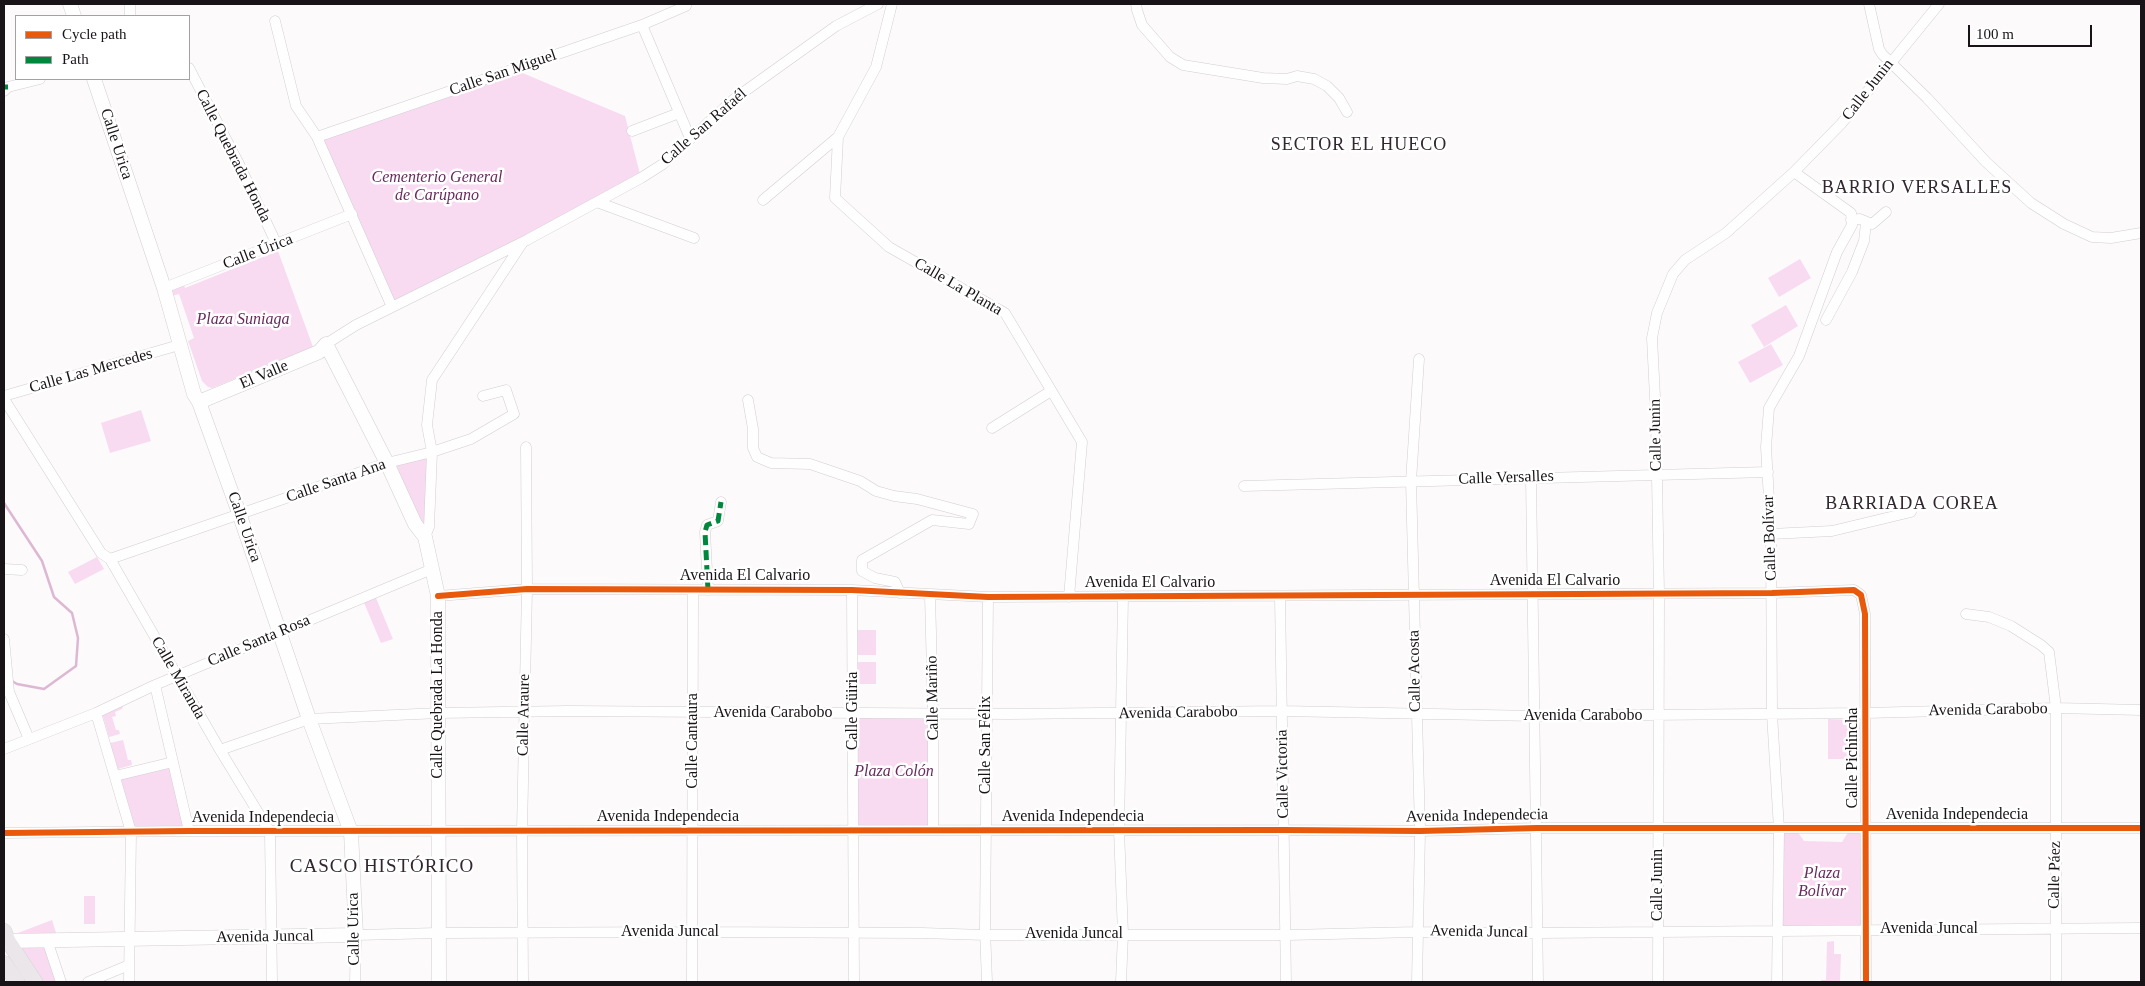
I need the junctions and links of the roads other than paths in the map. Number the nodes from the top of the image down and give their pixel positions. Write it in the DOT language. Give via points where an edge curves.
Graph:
graph roads {
  1 [pos="688,4"];
  2 [pos="878,4"];
  3 [pos="892,4"];
  4 [pos="1136,4"];
  5 [pos="1869,4"];
  6 [pos="1939,4"];
  7 [pos="275,22"];
  8 [pos="642,25"];
  9 [pos="1890,62"];
  10 [pos="190,70"];
  11 [pos="35,80"];
  12 [pos="94,80"];
  13 [pos="5,86"];
  14 [pos="1347,112"];
  15 [pos="679,113"];
  16 [pos="632,131"];
  17 [pos="317,137"];
  18 [pos="838,137"];
  19 [pos="690,138"];
  20 [pos="1794,172"];
  21 [pos="763,200"];
  22 [pos="597,202"];
  23 [pos="1886,212"];
  24 [pos="352,214"];
  25 [pos="1852,220"];
  26 [pos="1866,223"];
  27 [pos="2141,233"];
  28 [pos="694,238"];
  29 [pos="524,242"];
  30 [pos="277,245"];
  31 [pos="164,288"];
  32 [pos="392,307"];
  33 [pos="1826,320"];
  34 [pos="326,344"];
  35 [pos="179,345"];
  36 [pos="1419,359"];
  37 [pos="1051,391"];
  38 [pos="483,396"];
  39 [pos="4,398"];
  40 [pos="748,400"];
  41 [pos="199,402"];
  42 [pos="992,428"];
  43 [pos="526,448"];
  44 [pos="432,452"];
  45 [pos="387,463"];
  46 [pos="1768,472"];
  47 [pos="1657,473"];
  48 [pos="1531,477"];
  49 [pos="1412,481"];
  50 [pos="1244,486"];
  51 [pos="721,502"];
  52 [pos="1911,512"];
  53 [pos="239,513"];
  54 [pos="1771,534"];
  55 [pos="425,537"];
  56 [pos="110,559"];
  57 [pos="432,569"];
  58 [pos="4,570"];
  59 [pos="22,570"];
  60 [pos="527,589"];
  61 [pos="693,590"];
  62 [pos="708,590"];
  63 [pos="852,590"];
  64 [pos="900,593"];
  65 [pos="1772,593"];
  66 [pos="930,594"];
  67 [pos="1532,594"];
  68 [pos="1659,594"];
  69 [pos="1414,595"];
  70 [pos="1860,595"];
  71 [pos="438,596"];
  72 [pos="1123,596"];
  73 [pos="1280,596"];
  74 [pos="988,597"];
  75 [pos="1069,597"];
  76 [pos="1966,614"];
  77 [pos="280,632"];
  78 [pos="4,639"];
  79 [pos="177,676"];
  80 [pos="155,685"];
  81 [pos="2056,708"];
  82 [pos="2141,710"];
  83 [pos="1282,711"];
  84 [pos="524,712"];
  85 [pos="933,712"];
  86 [pos="1416,712"];
  87 [pos="96,713"];
  88 [pos="439,713"];
  89 [pos="693,713"];
  90 [pos="853,713"];
  91 [pos="1122,713"];
  92 [pos="1866,713"];
  93 [pos="987,714"];
  94 [pos="1772,714"];
  95 [pos="1535,716"];
  96 [pos="1658,716"];
  97 [pos="309,719"];
  98 [pos="29,739"];
  99 [pos="4,750"];
  100 [pos="220,750"];
  101 [pos="172,762"];
  102 [pos="115,776"];
  103 [pos="1537,828"];
  104 [pos="1779,828"];
  105 [pos="2056,828"];
  106 [pos="2141,828"];
  107 [pos="1659,829"];
  108 [pos="1867,829"];
  109 [pos="933,830"];
  110 [pos="986,830"];
  111 [pos="1120,830"];
  112 [pos="1284,830"];
  113 [pos="188,831"];
  114 [pos="439,831"];
  115 [pos="522,831"];
  116 [pos="693,831"];
  117 [pos="854,831"];
  118 [pos="1420,831"];
  119 [pos="131,832"];
  120 [pos="270,832"];
  121 [pos="351,832"];
  122 [pos="4,834"];
  123 [pos="2054,928"];
  124 [pos="2141,928"];
  125 [pos="1866,929"];
  126 [pos="1658,931"];
  127 [pos="1777,931"];
  128 [pos="692,932"];
  129 [pos="854,932"];
  130 [pos="1417,932"];
  131 [pos="438,933"];
  132 [pos="1538,933"];
  133 [pos="523,934"];
  134 [pos="1123,934"];
  135 [pos="985,935"];
  136 [pos="1287,935"];
  137 [pos="356,936"];
  138 [pos="272,938"];
  139 [pos="5,939"];
  140 [pos="129,939"];
  141 [pos="47,940"];
  142 [pos="4,963"];
  143 [pos="129,965"];
  144 [pos="17,982"];
  145 [pos="34,982"];
  146 [pos="61,982"];
  147 [pos="88,982"];
  148 [pos="129,982"];
  149 [pos="272,982"];
  150 [pos="355,982"];
  151 [pos="439,982"];
  152 [pos="524,982"];
  153 [pos="692,982"];
  154 [pos="854,982"];
  155 [pos="987,982"];
  156 [pos="1122,982"];
  157 [pos="1286,982"];
  158 [pos="1417,982"];
  159 [pos="1538,982"];
  160 [pos="1658,982"];
  161 [pos="1777,982"];
  162 [pos="1866,982"];
  163 [pos="2056,982"];
  1 -- 8 [label="street, Calle San Miguel"];
  2 -- 19 [label="street, Calle San Rafaél" via="836,26 758,81"];
  3 -- 18 [label="street, Calle La Planta" via="876,67"];
  4 -- 14 [label="street" via="1142,25 1170,57 1183,65 1263,78 1297,76 1314,79 1339,98"];
  5 -- 9 [label="street" via="1879,50"];
  6 -- 9 [label="street, Calle Junin"];
  7 -- 17 [label="street" via="296,106"];
  8 -- 15 [label="street"];
  8 -- 17 [label="street, Calle San Miguel"];
  9 -- 20 [label="street, Calle Junin" via="1841,124"];
  9 -- 27 [label="street" via="2031,204 2092,237 2112,238"];
  10 -- 30 [label="street, Calle Quebrada Honda"];
  11 -- 13 [label="street"];
  12 -- 31 [label="main road, Calle Urica"];
  15 -- 16 [label="street"];
  15 -- 19 [label="street"];
  17 -- 24 [label="street"];
  18 -- 21 [label="street"];
  18 -- 37 [label="street, Calle La Planta" via="835,198 889,247 1005,313"];
  19 -- 22 [label="street, Calle San Rafaél" via="663,164"];
  20 -- 25 [label="street" via="1850,213"];
  20 -- 47 [label="street, Calle Junin" via="1726,233 1685,260 1673,274 1657,313 1652,338"];
  22 -- 28 [label="street"];
  22 -- 29 [label="street, Calle San Rafaél"];
  23 -- 26 [label="street" via="1872,224"];
  24 -- 30 [label="street, Calle Úrica"];
  24 -- 32 [label="street"];
  25 -- 26 [label="street" via="1860,219"];
  25 -- 46 [label="street, Calle Bolívar" via="1799,356 1769,408"];
  26 -- 33 [label="street" via="1864,241 1852,272"];
  29 -- 32 [label="street, Calle San Rafaél"];
  29 -- 44 [label="street, Calle San Rafaél" via="432,380 427,425"];
  30 -- 31 [label="street, Calle Úrica"];
  31 -- 35 [label="main road, Calle Urica"];
  32 -- 34 [label="street, Calle San Rafaél" via="356,324"];
  34 -- 41 [label="main road, El Valle" via="319,352"];
  34 -- 45 [label="main road, Calle Quebrada La Honda"];
  35 -- 39 [label="street, Calle Las Mercedes"];
  35 -- 41 [label="main road, Calle Urica"];
  36 -- 49 [label="street, Calle Acosta"];
  37 -- 42 [label="street"];
  37 -- 75 [label="street, Calle La Planta" via="1082,442"];
  38 -- 44 [label="street, Calle Santa Ana" via="506,390 514,414 471,439"];
  39 -- 56 [label="street, Calle Miranda" via="101,553"];
  40 -- 64 [label="street" via="753,448 757,457 771,463 810,464 860,481 876,491 973,514 969,524 932,520 862,560 862,571 875,578 895,582"];
  41 -- 53 [label="main road, Calle Urica"];
  43 -- 60 [label="street, Calle Araure"];
  44 -- 45 [label="street, Calle Santa Ana"];
  44 -- 55 [label="street" via="429,527"];
  45 -- 53 [label="street, Calle Santa Ana"];
  45 -- 55 [label="main road, Calle Quebrada La Honda" via="415,524"];
  46 -- 47 [label="street, Calle Versalles"];
  46 -- 54 [label="street, Calle Bolívar"];
  47 -- 48 [label="street, Calle Versalles"];
  47 -- 68 [label="street, Calle Junin"];
  48 -- 49 [label="street, Calle Versalles"];
  48 -- 67 [label="street"];
  49 -- 50 [label="street, Calle Versalles"];
  49 -- 69 [label="street, Calle Acosta"];
  51 -- 62 [label="street" via="718,521 707,525 705,532"];
  52 -- 54 [label="street" via="1832,530"];
  53 -- 56 [label="street, Calle Santa Ana"];
  53 -- 77 [label="main road, Calle Urica"];
  54 -- 65 [label="street, Calle Bolívar"];
  55 -- 57 [label="main road, Calle Quebrada La Honda"];
  56 -- 79 [label="street, Calle Miranda"];
  57 -- 71 [label="main road, Calle Quebrada La Honda"];
  57 -- 77 [label="street, Calle Santa Rosa"];
  58 -- 59 [label="street"];
  60 -- 61 [label="street, Avenida El Calvario"];
  60 -- 71 [label="street, Avenida El Calvario"];
  60 -- 84 [label="street, Calle Araure"];
  61 -- 62 [label="street, Avenida El Calvario"];
  61 -- 89 [label="street, Calle Cantaura"];
  62 -- 63 [label="street, Avenida El Calvario"];
  63 -- 64 [label="street, Avenida El Calvario"];
  63 -- 90 [label="street, Calle Güiria"];
  64 -- 66 [label="street, Avenida El Calvario"];
  65 -- 68 [label="street, Avenida El Calvario"];
  65 -- 70 [label="street, Avenida El Calvario" via="1854,590"];
  65 -- 94 [label="street, Calle Bolívar"];
  66 -- 74 [label="street, Avenida El Calvario"];
  66 -- 85 [label="street, Calle Mariño"];
  67 -- 68 [label="street, Avenida El Calvario"];
  67 -- 69 [label="street, Avenida El Calvario"];
  67 -- 95 [label="street"];
  68 -- 96 [label="street, Calle Junin"];
  69 -- 73 [label="street, Avenida El Calvario"];
  69 -- 86 [label="street, Calle Acosta"];
  70 -- 92 [label="street, Calle Pichincha" via="1866,614"];
  71 -- 88 [label="main road, Calle Quebrada La Honda"];
  72 -- 73 [label="street, Avenida El Calvario"];
  72 -- 75 [label="street, Avenida El Calvario"];
  72 -- 91 [label="street"];
  73 -- 83 [label="street, Calle Victoria"];
  74 -- 75 [label="street, Avenida El Calvario"];
  74 -- 93 [label="street, Calle San Félix"];
  76 -- 81 [label="street, Calle Páez" via="1989,616 2011,626 2048,652"];
  77 -- 79 [label="street, Calle Santa Rosa"];
  77 -- 97 [label="main road, Calle Urica"];
  78 -- 98 [label="street" via="9,692"];
  79 -- 80 [label="street, Calle Santa Rosa"];
  79 -- 100 [label="street, Calle Miranda"];
  80 -- 87 [label="street, Calle Santa Rosa"];
  80 -- 101 [label="street"];
  81 -- 82 [label="street, Avenida Carabobo"];
  81 -- 92 [label="street, Avenida Carabobo"];
  81 -- 105 [label="street, Calle Páez"];
  83 -- 86 [label="street, Avenida Carabobo"];
  83 -- 91 [label="street, Avenida Carabobo"];
  83 -- 112 [label="street, Calle Victoria"];
  84 -- 88 [label="street, Avenida Carabobo"];
  84 -- 89 [label="street, Avenida Carabobo"];
  84 -- 115 [label="street, Calle Araure"];
  85 -- 90 [label="street, Avenida Carabobo"];
  85 -- 93 [label="street, Avenida Carabobo"];
  85 -- 109 [label="street, Calle Mariño"];
  86 -- 95 [label="street, Avenida Carabobo"];
  86 -- 118 [label="street, Calle Acosta"];
  87 -- 98 [label="street, Calle Santa Rosa"];
  87 -- 102 [label="street"];
  88 -- 97 [label="street, Avenida Carabobo"];
  88 -- 114 [label="main road, Calle Quebrada La Honda"];
  89 -- 90 [label="street, Avenida Carabobo"];
  89 -- 116 [label="street, Calle Cantaura"];
  90 -- 117 [label="street, Calle Güiria"];
  91 -- 93 [label="street, Avenida Carabobo"];
  91 -- 111 [label="street"];
  92 -- 94 [label="street, Avenida Carabobo"];
  92 -- 108 [label="street, Calle Pichincha"];
  93 -- 110 [label="street, Calle San Félix"];
  94 -- 96 [label="street, Avenida Carabobo"];
  94 -- 104 [label="street, Calle Bolívar"];
  95 -- 96 [label="street, Avenida Carabobo"];
  95 -- 103 [label="street"];
  96 -- 107 [label="street, Calle Junin"];
  97 -- 100 [label="street, Avenida Carabobo"];
  97 -- 121 [label="main road, Calle Urica"];
  98 -- 99 [label="street, Calle Santa Rosa"];
  100 -- 120 [label="street, Calle Miranda"];
  101 -- 102 [label="street"];
  101 -- 113 [label="street"];
  102 -- 119 [label="street"];
  103 -- 107 [label="street, Avenida Independecia"];
  103 -- 118 [label="street, Avenida Independecia"];
  103 -- 132 [label="street"];
  104 -- 107 [label="street, Avenida Independecia"];
  104 -- 108 [label="street, Avenida Independecia"];
  104 -- 127 [label="street, Calle Bolívar"];
  105 -- 106 [label="street, Avenida Independecia"];
  105 -- 108 [label="street, Avenida Independecia"];
  105 -- 123 [label="street, Calle Páez"];
  107 -- 126 [label="street, Calle Junin"];
  108 -- 125 [label="street, Calle Pichincha"];
  109 -- 110 [label="street, Avenida Independecia"];
  109 -- 117 [label="street, Avenida Independecia"];
  110 -- 111 [label="street, Avenida Independecia"];
  110 -- 135 [label="street, Calle San Félix"];
  111 -- 112 [label="street, Avenida Independecia"];
  111 -- 134 [label="street"];
  112 -- 118 [label="street, Avenida Independecia"];
  112 -- 136 [label="street, Calle Victoria"];
  113 -- 119 [label="street, Avenida Independecia"];
  113 -- 120 [label="street, Avenida Independecia"];
  114 -- 115 [label="street, Avenida Independecia"];
  114 -- 121 [label="street, Avenida Independecia"];
  114 -- 131 [label="main road, Calle Quebrada La Honda"];
  115 -- 116 [label="street, Avenida Independecia"];
  115 -- 133 [label="street, Calle Araure"];
  116 -- 117 [label="street, Avenida Independecia"];
  116 -- 128 [label="street, Calle Cantaura"];
  117 -- 129 [label="street, Calle Güiria"];
  118 -- 130 [label="street, Calle Acosta"];
  119 -- 122 [label="street, Avenida Independecia"];
  119 -- 140 [label="street"];
  120 -- 121 [label="street, Avenida Independecia"];
  120 -- 138 [label="street"];
  121 -- 137 [label="main road, Calle Urica"];
  123 -- 124 [label="street, Avenida Juncal"];
  123 -- 125 [label="street, Avenida Juncal"];
  123 -- 163 [label="street, Calle Páez"];
  125 -- 127 [label="street, Avenida Juncal"];
  125 -- 162 [label="street, Calle Pichincha"];
  126 -- 127 [label="street, Avenida Juncal"];
  126 -- 132 [label="street, Avenida Juncal"];
  126 -- 160 [label="street, Calle Junin"];
  127 -- 161 [label="street, Calle Bolívar"];
  128 -- 129 [label="street, Avenida Juncal"];
  128 -- 133 [label="street, Avenida Juncal"];
  128 -- 153 [label="street, Calle Cantaura"];
  129 -- 135 [label="street, Avenida Juncal"];
  129 -- 154 [label="street, Calle Güiria"];
  130 -- 132 [label="street, Avenida Juncal"];
  130 -- 136 [label="street, Avenida Juncal"];
  130 -- 158 [label="street, Calle Acosta"];
  131 -- 133 [label="street, Avenida Juncal"];
  131 -- 137 [label="street, Avenida Juncal"];
  131 -- 151 [label="main road, Calle Quebrada La Honda"];
  132 -- 159 [label="street"];
  133 -- 152 [label="street, Calle Araure"];
  134 -- 135 [label="street, Avenida Juncal"];
  134 -- 136 [label="street, Avenida Juncal"];
  134 -- 156 [label="street"];
  135 -- 155 [label="street, Calle San Félix"];
  136 -- 157 [label="street, Calle Victoria"];
  137 -- 138 [label="main road, Avenida Juncal"];
  137 -- 150 [label="street, Calle Urica"];
  138 -- 140 [label="main road, Avenida Juncal"];
  138 -- 149 [label="street"];
  139 -- 141 [label="main road, Avenida Juncal"];
  139 -- 145 [label="main road"];
  140 -- 141 [label="main road, Avenida Juncal"];
  140 -- 143 [label="street"];
  141 -- 146 [label="street"];
  142 -- 144 [label="main road"];
  143 -- 147 [label="street"];
  143 -- 148 [label="street"];
}
